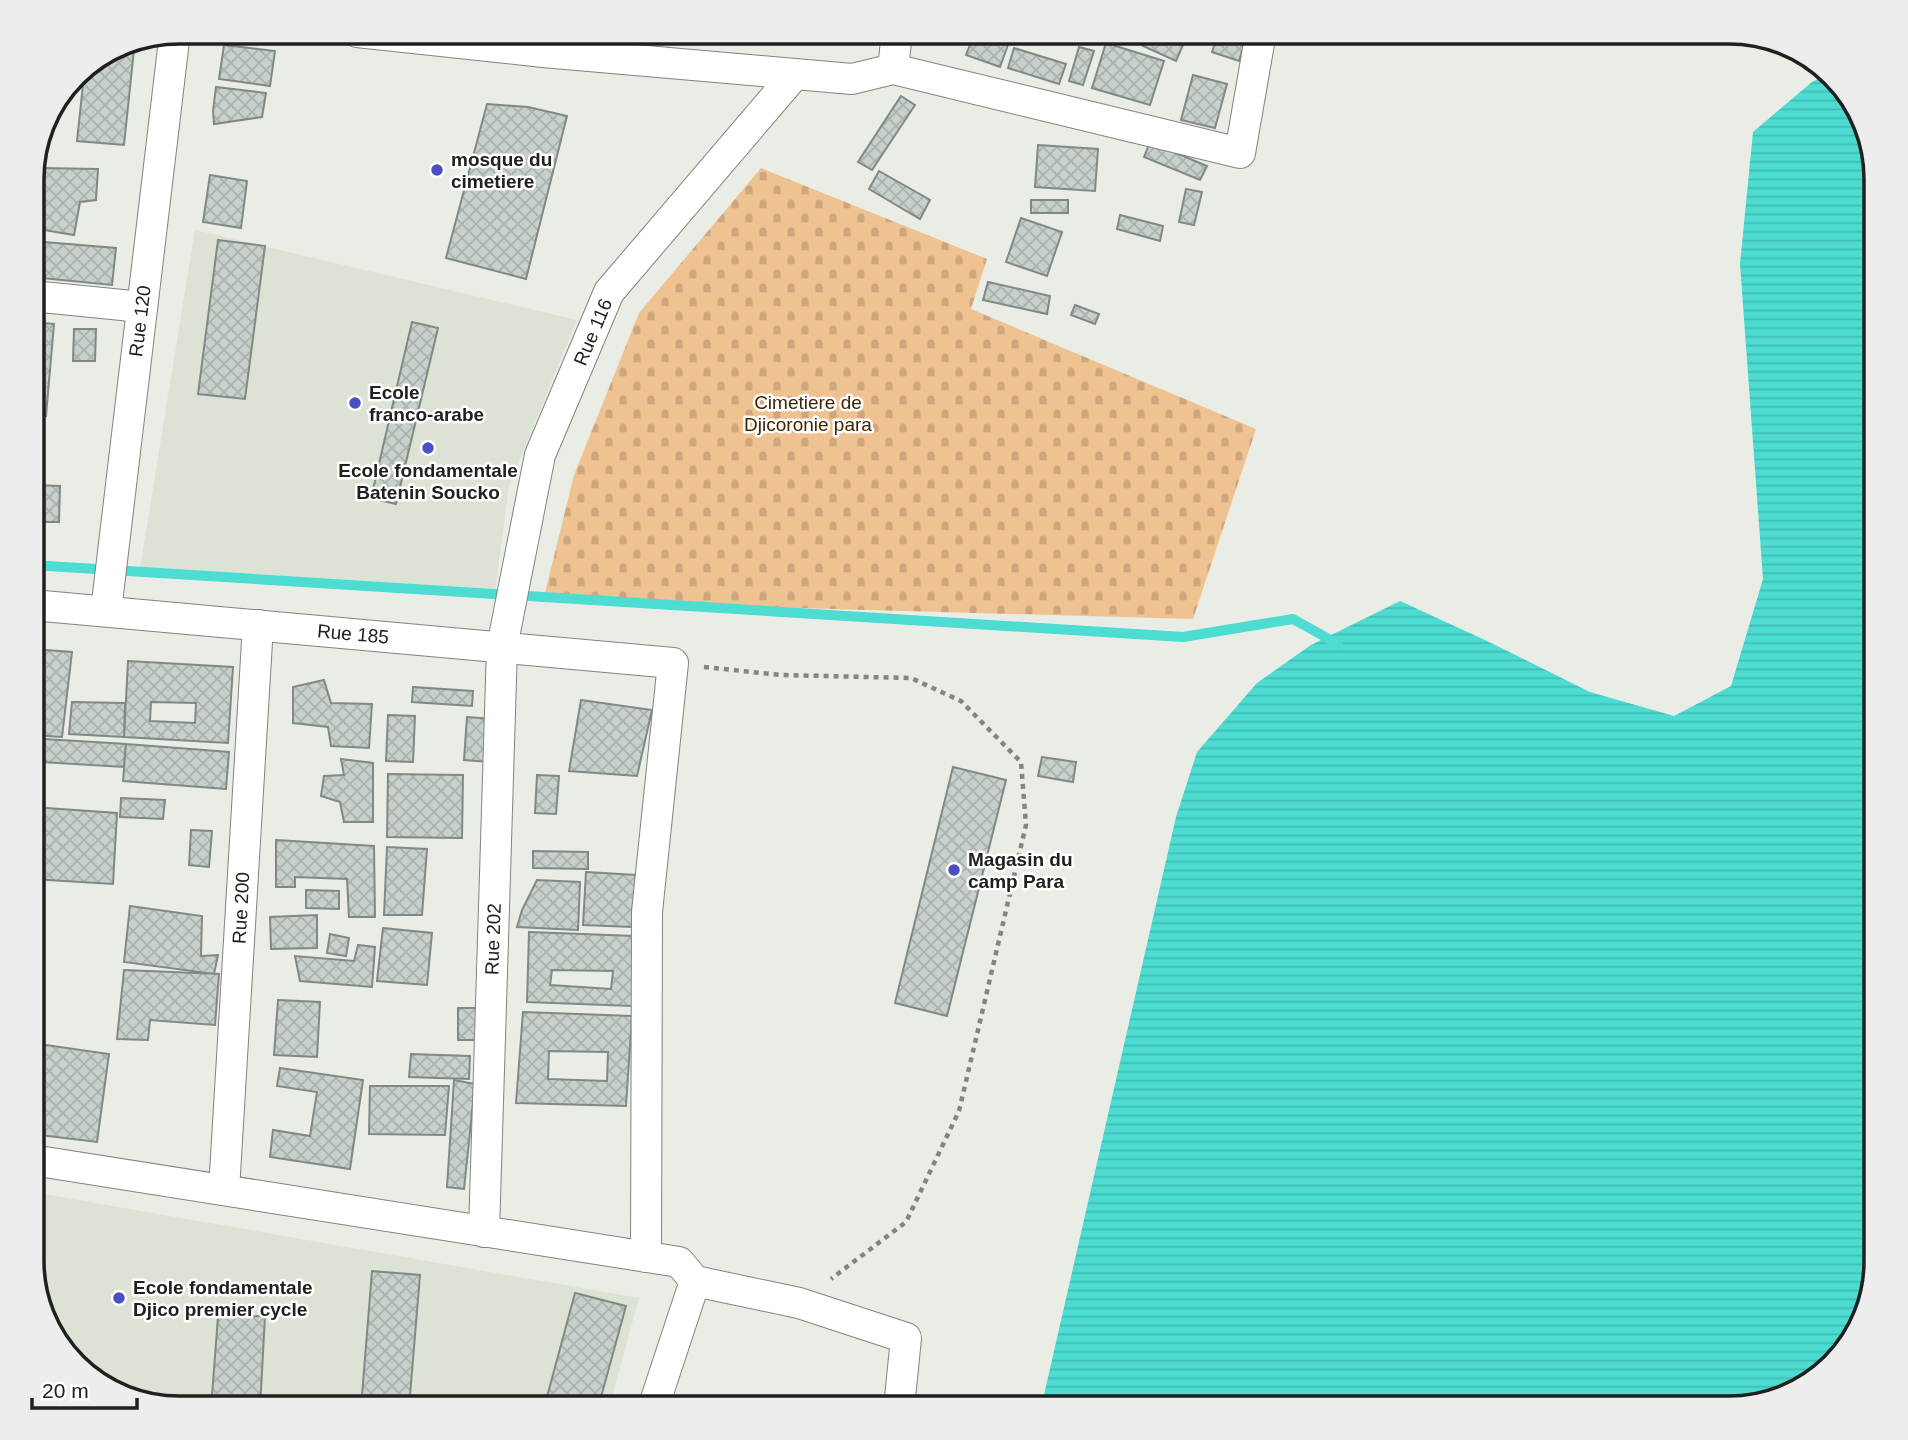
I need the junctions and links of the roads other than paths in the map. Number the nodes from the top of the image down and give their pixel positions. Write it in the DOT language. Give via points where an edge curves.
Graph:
graph roads {
  1 [pos="174,44"];
  2 [pos="560,44"];
  3 [pos="896,44"];
  4 [pos="1259,44"];
  5 [pos="893,69"];
  6 [pos="795,74"];
  7 [pos="44,297"];
  8 [pos="142,307"];
  9 [pos="44,606"];
  10 [pos="106,611"];
  11 [pos="258,625"];
  12 [pos="502,647"];
  13 [pos="44,1162"];
  14 [pos="223,1190"];
  15 [pos="484,1232"];
  16 [pos="646,1257"];
  17 [pos="695,1281"];
  18 [pos="657,1396"];
  19 [pos="900,1396"];
  1 -- 8 [label="street, Rue 120"];
  2 -- 6 [label="street"];
  3 -- 5 [label="street"];
  4 -- 5 [label="street" via="1240,153"];
  5 -- 6 [label="street" via="852,79"];
  6 -- 12 [label="street, Rue 116" via="609,292 540,455"];
  7 -- 8 [label="street"];
  8 -- 10 [label="street, Rue 120"];
  9 -- 10 [label="street, Rue 185"];
  10 -- 11 [label="street, Rue 185"];
  11 -- 12 [label="street, Rue 185"];
  11 -- 14 [label="street, Rue 200"];
  12 -- 15 [label="street, Rue 202"];
  12 -- 16 [label="street, Rue 185" via="673,663 647,912"];
  13 -- 14 [label="street"];
  14 -- 15 [label="street"];
  15 -- 16 [label="street"];
  16 -- 17 [label="street" via="679,1262"];
  17 -- 18 [label="street"];
  17 -- 19 [label="street" via="799,1303 906,1338"];
}
